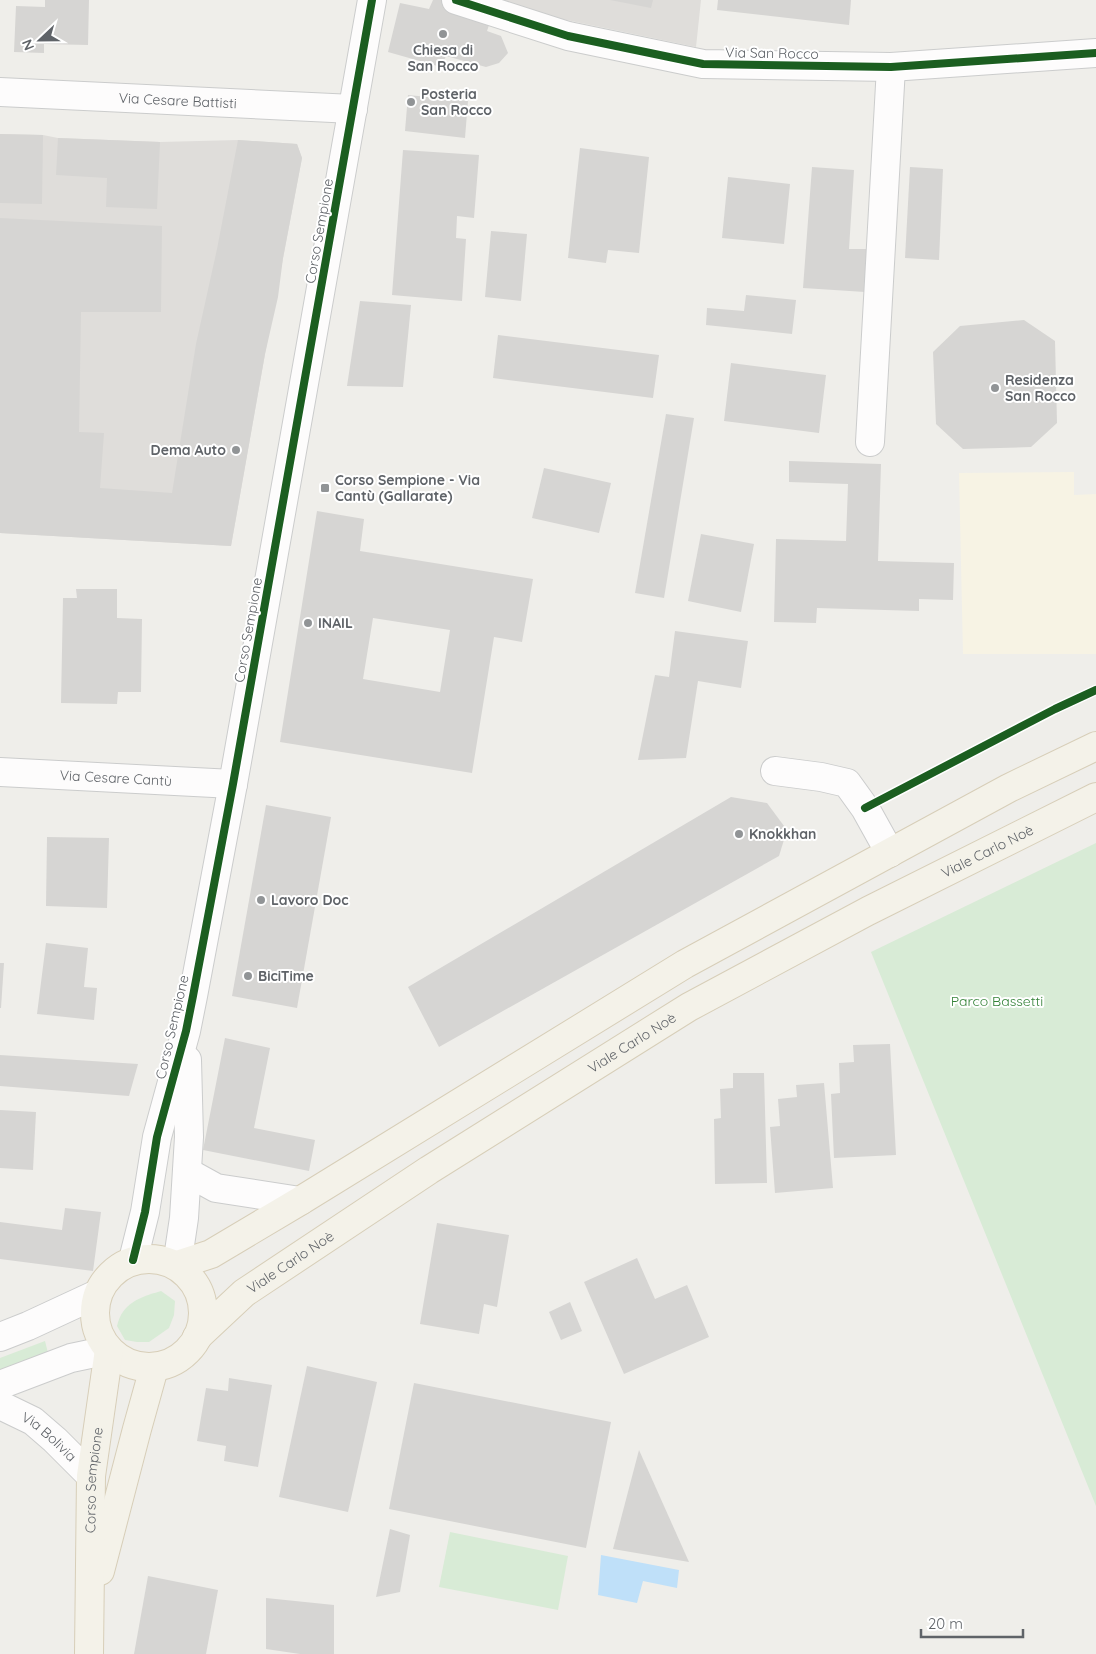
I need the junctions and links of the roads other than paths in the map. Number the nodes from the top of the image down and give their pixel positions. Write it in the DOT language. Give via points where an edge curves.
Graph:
graph roads {
  1 [pos="372,0"];
  2 [pos="456,0"];
  3 [pos="1096,53"];
  4 [pos="891,67"];
  5 [pos="0,92"];
  6 [pos="354,109"];
  7 [pos="870,442"];
  8 [pos="1096,746"];
  9 [pos="775,771"];
  10 [pos="0,772"];
  11 [pos="233,784"];
  12 [pos="1096,797"];
  13 [pos="890,853"];
  14 [pos="186,1031"];
  15 [pos="186,1172"];
  16 [pos="300,1201"];
  17 [pos="133,1260"];
  18 [pos="176,1265"];
  19 [pos="97,1294"];
  20 [pos="0,1337"];
  21 [pos="197,1338"];
  22 [pos="109,1350"];
  23 [pos="154,1368"];
  24 [pos="0,1385"];
  25 [pos="0,1404"];
  26 [pos="91,1476"];
  27 [pos="90,1611"];
  28 [pos="89,1654"];
  1 -- 6 [label="street, Corso Sempione"];
  2 -- 4 [label="street, Via San Rocco" via="568,36 704,64"];
  3 -- 4 [label="street, Via San Rocco"];
  4 -- 7 [label="street"];
  5 -- 6 [label="street, Via Cesare Battisti"];
  6 -- 11 [label="street, Corso Sempione"];
  8 -- 13 [label="main road" via="1009,788"];
  9 -- 13 [label="street" via="847,783"];
  10 -- 11 [label="street, Via Cesare Cantù"];
  11 -- 14 [label="street, Corso Sempione"];
  12 -- 21 [label="main road, Viale Carlo Noè" via="868,911 689,1007 430,1170 244,1293"];
  13 -- 16 [label="main road" via="685,964"];
  14 -- 15 [label="street, Corso Sempione" via="189,1137"];
  14 -- 17 [label="street, Corso Sempione" via="157,1137 145,1212"];
  15 -- 16 [label="street" via="216,1188"];
  15 -- 18 [label="street, Corso Sempione" via="184,1218"];
  16 -- 18 [label="main road" via="211,1254"];
  17 -- 18 [label="main road" via="152,1258"];
  17 -- 19 [label="main road" via="107,1278"];
  18 -- 21 [label="main road" via="196,1286 201,1302 203,1319"];
  19 -- 20 [label="street"];
  19 -- 22 [label="main road" via="95,1324"];
  21 -- 23 [label="main road" via="188,1351 173,1362"];
  22 -- 23 [label="main road" via="126,1363"];
  22 -- 24 [label="street" via="71,1358"];
  22 -- 26 [label="main road, Corso Sempione"];
  23 -- 27 [label="main road, Corso Sempione"];
  25 -- 26 [label="street, Via Bolivia" via="33,1421"];
  26 -- 27 [label="main road, Corso Sempione"];
  27 -- 28 [label="main road, Corso Sempione"];
}
